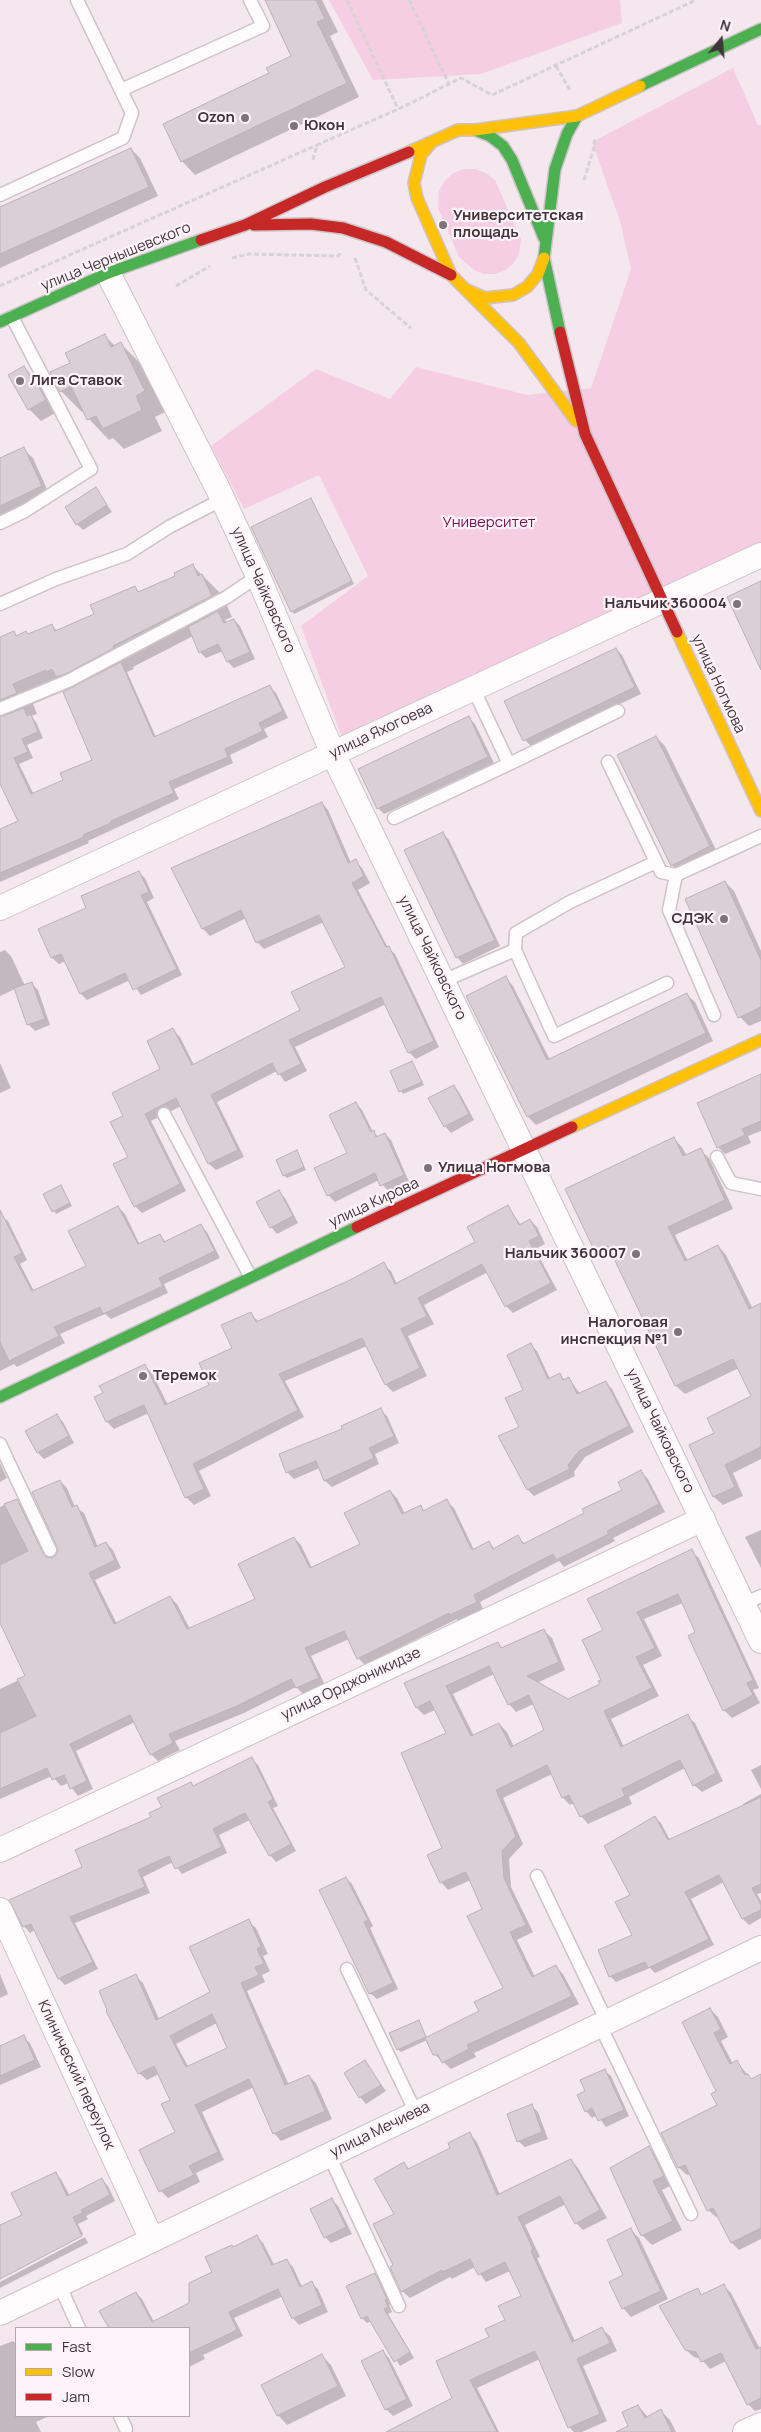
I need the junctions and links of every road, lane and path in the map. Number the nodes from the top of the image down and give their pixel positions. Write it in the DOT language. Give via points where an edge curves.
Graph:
graph roads {
  1 [pos="77,0"];
  2 [pos="250,0"];
  3 [pos="347,0"];
  4 [pos="409,0"];
  5 [pos="696,0"];
  6 [pos="761,28"];
  7 [pos="556,66"];
  8 [pos="448,84"];
  9 [pos="121,90"];
  10 [pos="574,97"];
  11 [pos="398,109"];
  12 [pos="576,116"];
  13 [pos="475,130"];
  14 [pos="593,134"];
  15 [pos="430,143"];
  16 [pos="317,145"];
  17 [pos="313,160"];
  18 [pos="584,180"];
  19 [pos="0,195"];
  20 [pos="245,225"];
  21 [pos="545,242"];
  22 [pos="344,250"];
  23 [pos="354,254"];
  24 [pos="544,258"];
  25 [pos="230,259"];
  26 [pos="212,264"];
  27 [pos="108,273"];
  28 [pos="451,275"];
  29 [pos="460,285"];
  30 [pos="0,286"];
  31 [pos="176,286"];
  32 [pos="6,319"];
  33 [pos="411,328"];
  34 [pos="585,434"];
  35 [pos="223,500"];
  36 [pos="0,523"];
  37 [pos="761,555"];
  38 [pos="258,576"];
  39 [pos="661,600"];
  40 [pos="0,604"];
  41 [pos="473,688"];
  42 [pos="0,710"];
  43 [pos="618,712"];
  44 [pos="333,754"];
  45 [pos="608,762"];
  46 [pos="509,764"];
  47 [pos="761,811"];
  48 [pos="394,818"];
  49 [pos="761,836"];
  50 [pos="656,862"];
  51 [pos="676,875"];
  52 [pos="0,908"];
  53 [pos="515,950"];
  54 [pos="443,982"];
  55 [pos="667,983"];
  56 [pos="714,1015"];
  57 [pos="761,1040"];
  58 [pos="164,1114"];
  59 [pos="524,1150"];
  60 [pos="717,1157"];
  61 [pos="761,1189"];
  62 [pos="250,1276"];
  63 [pos="0,1396"];
  64 [pos="0,1444"];
  65 [pos="703,1519"];
  66 [pos="50,1550"];
  67 [pos="752,1600"];
  68 [pos="761,1641"];
  69 [pos="0,1850"];
  70 [pos="537,1876"];
  71 [pos="0,1910"];
  72 [pos="761,1948"];
  73 [pos="347,1969"];
  74 [pos="603,2024"];
  75 [pos="416,2114"];
  76 [pos="329,2155"];
  77 [pos="691,2214"];
  78 [pos="152,2240"];
  79 [pos="59,2284"];
  80 [pos="399,2306"];
  81 [pos="0,2313"];
  82 [pos="80,2327"];
  83 [pos="120,2417"];
  84 [pos="761,2425"];
  85 [pos="126,2429"];
  86 [pos="745,2432"];
  1 -- 9 [label="lane"];
  2 -- 9 [label="lane" via="263,26"];
  3 -- 11 [label="path"];
  4 -- 8 [label="path"];
  5 -- 7 [label="path"];
  6 -- 12 [label="street"];
  7 -- 8 [label="path" via="492,95 461,78"];
  7 -- 10 [label="path"];
  8 -- 11 [label="path"];
  9 -- 19 [label="lane" via="132,113 123,138"];
  11 -- 16 [label="path"];
  12 -- 13 [label="street"];
  12 -- 21 [label="street" via="555,169"];
  13 -- 15 [label="street" via="458,130"];
  13 -- 21 [label="street" via="503,146 512,160"];
  14 -- 18 [label="path" via="595,144"];
  15 -- 20 [label="street" via="324,187"];
  15 -- 28 [label="street" via="421,155 414,183 417,198"];
  16 -- 17 [label="path"];
  16 -- 30 [label="path"];
  20 -- 27 [label="street, улица Чернышевского"];
  20 -- 28 [label="street" via="311,224 344,228 386,242"];
  21 -- 24 [label="street"];
  22 -- 25 [label="path" via="338,256 249,254"];
  23 -- 33 [label="path" via="366,290"];
  24 -- 29 [label="street" via="538,274 527,287 513,295 485,298"];
  24 -- 34 [label="street"];
  26 -- 31 [label="path"];
  27 -- 32 [label="street, улица Чернышевского"];
  27 -- 35 [label="street, улица Чайковского"];
  28 -- 29 [label="street"];
  29 -- 34 [label="street" via="519,343"];
  32 -- 36 [label="lane" via="91,469"];
  34 -- 39 [label="street, улица Ногмова"];
  35 -- 38 [label="street, улица Чайковского"];
  35 -- 40 [label="lane" via="169,527 127,554"];
  37 -- 39 [label="street, улица Яхогоева"];
  38 -- 42 [label="lane" via="227,597 68,681"];
  38 -- 44 [label="street, улица Чайковского"];
  39 -- 41 [label="street, улица Яхогоева"];
  39 -- 47 [label="street, улица Ногмова"];
  41 -- 44 [label="street, улица Яхогоева"];
  41 -- 46 [label="lane"];
  43 -- 46 [label="lane"];
  44 -- 52 [label="street, улица Яхогоева"];
  44 -- 54 [label="street, улица Чайковского"];
  45 -- 50 [label="lane"];
  46 -- 48 [label="lane"];
  49 -- 51 [label="lane"];
  50 -- 51 [label="lane" via="661,872"];
  50 -- 53 [label="lane" via="570,902 516,933"];
  51 -- 56 [label="lane" via="669,910"];
  53 -- 54 [label="lane"];
  53 -- 55 [label="lane" via="554,1036"];
  54 -- 59 [label="street, улица Чайковского"];
  57 -- 59 [label="street, улица Кирова"];
  58 -- 62 [label="lane"];
  59 -- 62 [label="street, улица Кирова"];
  59 -- 65 [label="street, улица Чайковского"];
  60 -- 61 [label="lane" via="732,1183"];
  62 -- 63 [label="street, улица Кирова"];
  64 -- 66 [label="lane"];
  65 -- 67 [label="street, улица Чайковского"];
  65 -- 69 [label="street, улица Орджоникидзе"];
  67 -- 68 [label="street, улица Чайковского"];
  70 -- 74 [label="lane"];
  71 -- 78 [label="street, Клинический переулок"];
  72 -- 74 [label="street, улица Мечиева"];
  73 -- 75 [label="lane"];
  74 -- 75 [label="street, улица Мечиева"];
  74 -- 77 [label="lane"];
  75 -- 76 [label="street, улица Мечиева"];
  76 -- 78 [label="street, улица Мечиева"];
  76 -- 80 [label="lane"];
  78 -- 79 [label="street, улица Мечиева"];
  79 -- 81 [label="street, улица Мечиева"];
  79 -- 82 [label="lane"];
  83 -- 85 [label="lane"];
  84 -- 86 [label="street"];
}
